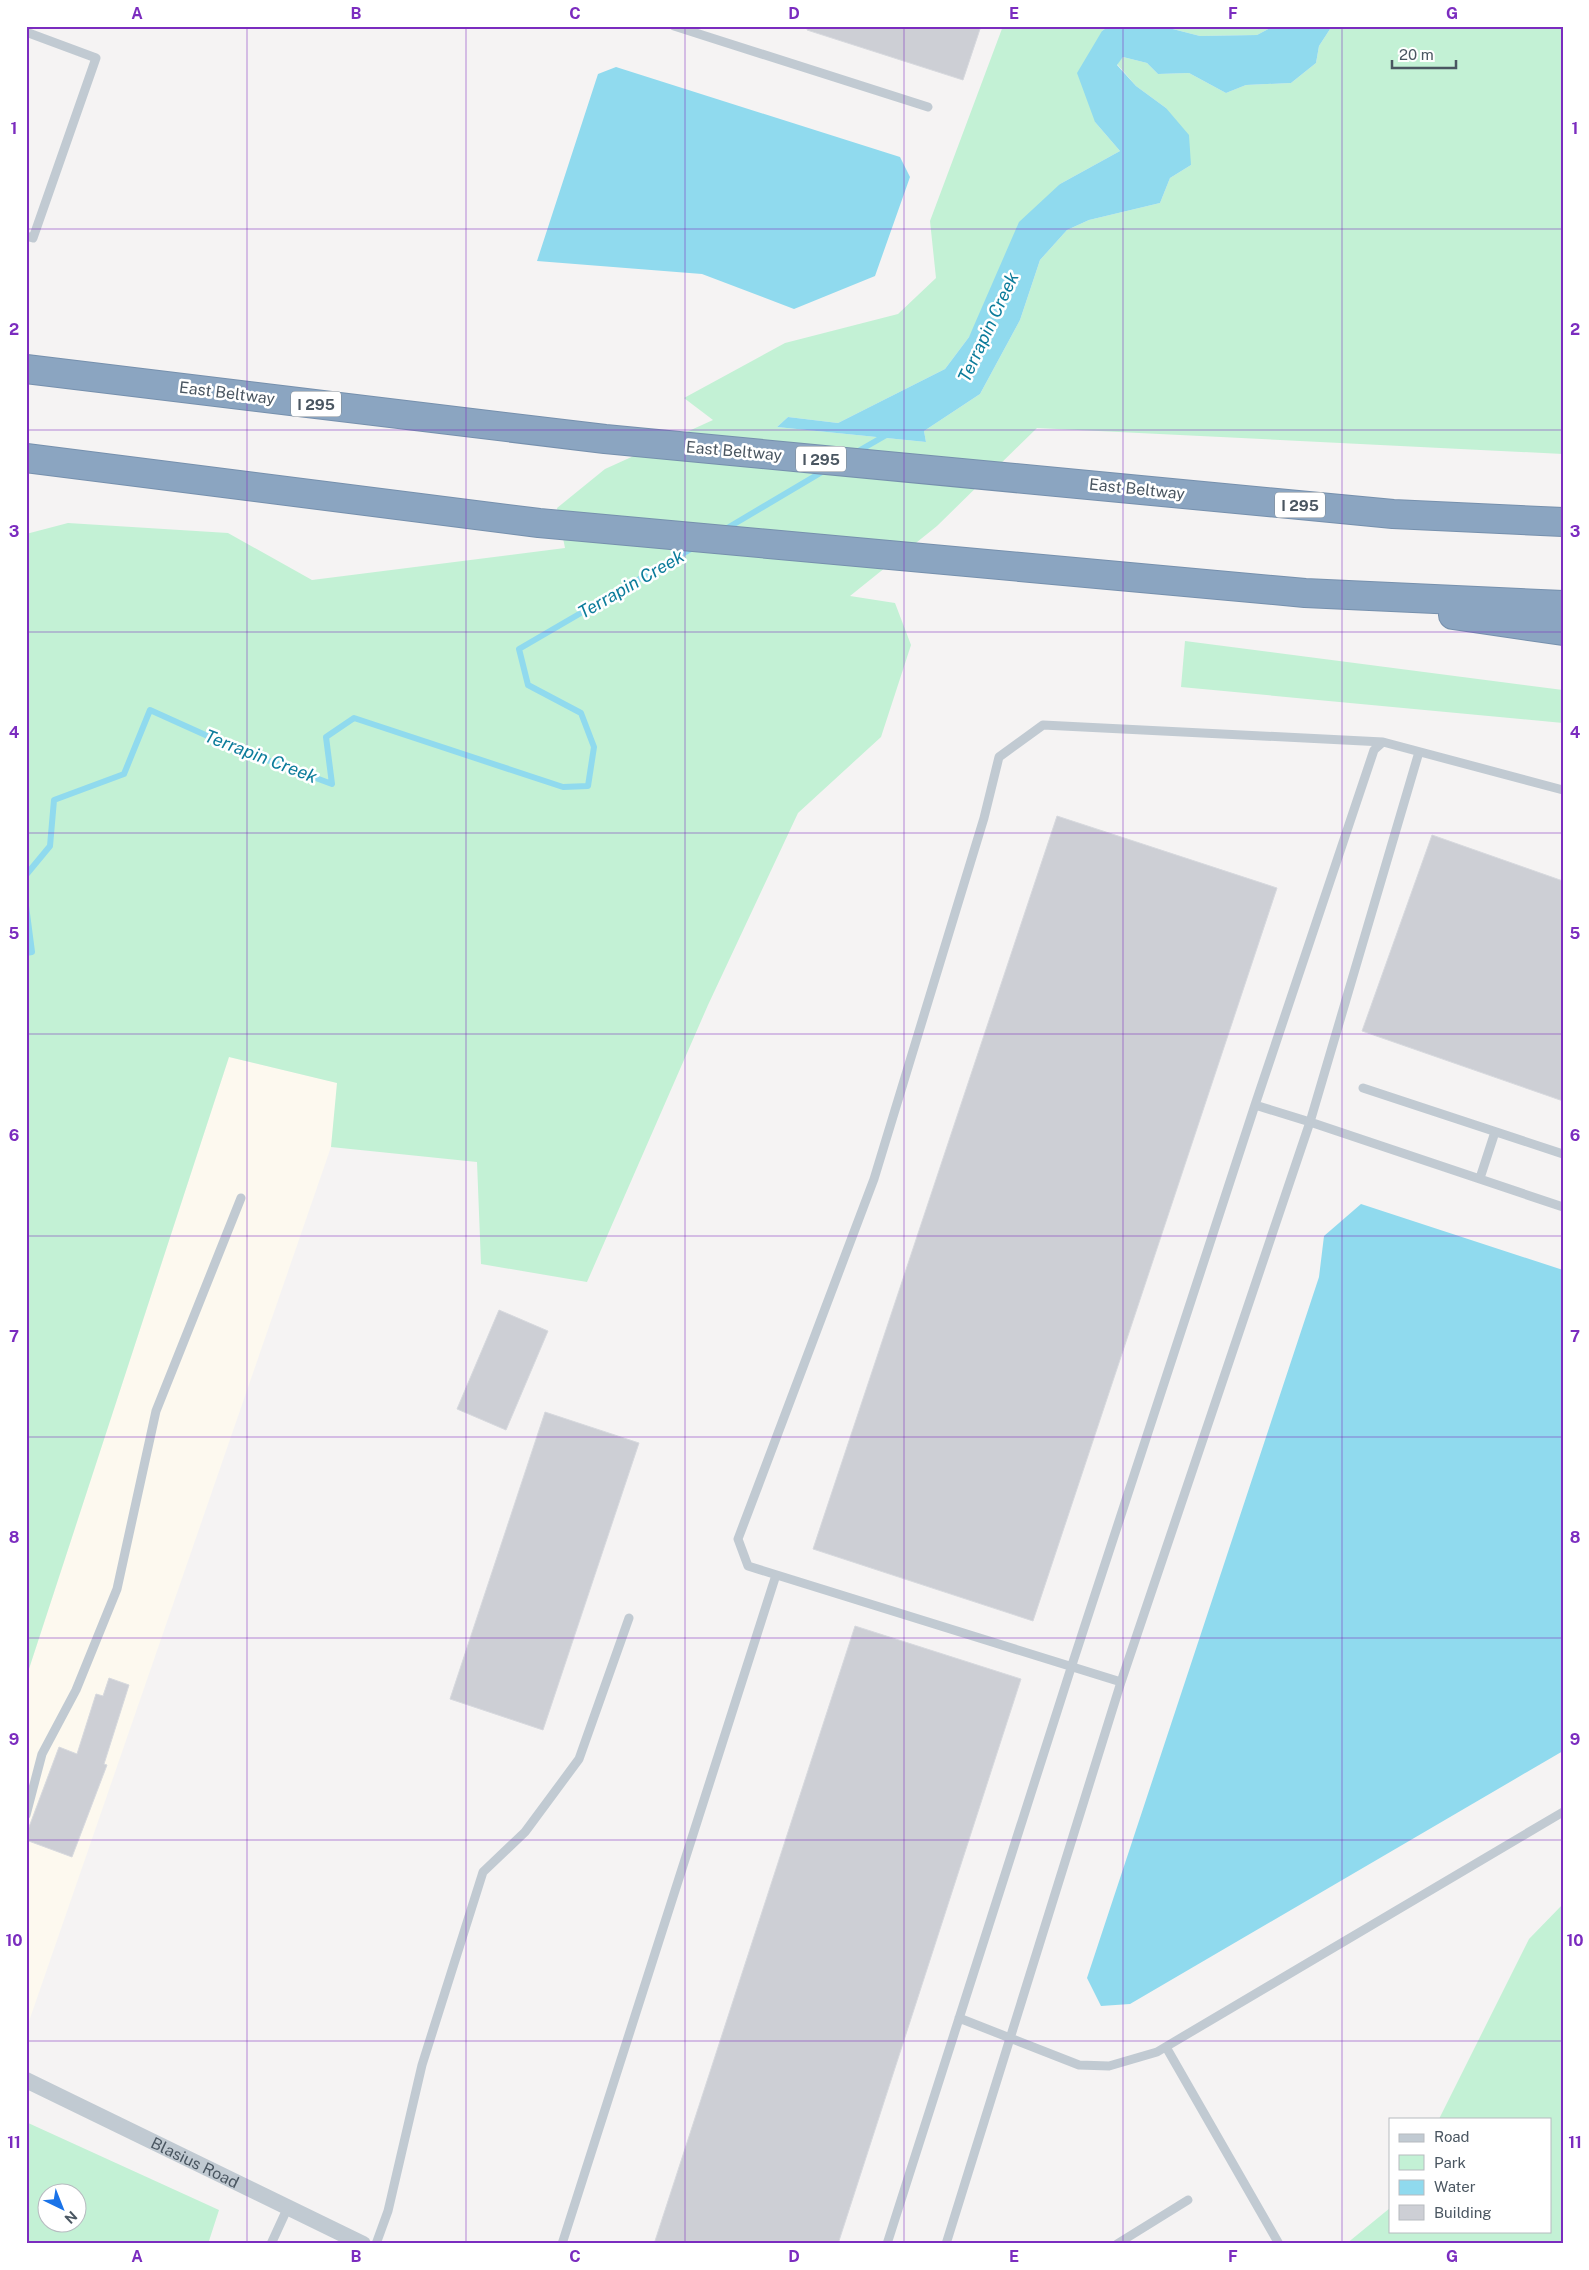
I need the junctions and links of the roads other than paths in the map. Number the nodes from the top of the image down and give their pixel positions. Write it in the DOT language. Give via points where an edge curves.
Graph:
graph roads {
  1 [pos="674,26"];
  2 [pos="26,32"];
  3 [pos="928,107"];
  4 [pos="26,236"];
  5 [pos="26,369"];
  6 [pos="26,458"];
  7 [pos="1563,518"];
  8 [pos="1530,520"];
  9 [pos="1563,522"];
  10 [pos="1305,593"];
  11 [pos="1563,604"];
  12 [pos="1563,631"];
  13 [pos="1383,742"];
  14 [pos="1419,752"];
  15 [pos="1563,790"];
  16 [pos="1363,1088"];
  17 [pos="1255,1105"];
  18 [pos="1310,1122"];
  19 [pos="1495,1132"];
  20 [pos="1563,1154"];
  21 [pos="1480,1178"];
  22 [pos="241,1198"];
  23 [pos="1563,1207"];
  24 [pos="776,1575"];
  25 [pos="629,1618"];
  26 [pos="1071,1668"];
  27 [pos="1122,1682"];
  28 [pos="1563,1812"];
  29 [pos="26,1815"];
  30 [pos="960,2018"];
  31 [pos="1010,2037"];
  32 [pos="1166,2047"];
  33 [pos="26,2080"];
  34 [pos="1188,2200"];
  35 [pos="288,2207"];
  36 [pos="271,2244"];
  37 [pos="363,2244"];
  38 [pos="376,2244"];
  39 [pos="562,2244"];
  40 [pos="887,2244"];
  41 [pos="946,2244"];
  42 [pos="1117,2244"];
  43 [pos="1279,2244"];
  1 -- 3 [label="lane"];
  2 -- 4 [label="lane" via="96,58 33,238"];
  5 -- 8 [label="highway, East Beltway / I 295" via="605,439 1394,514"];
  6 -- 10 [label="highway" via="539,523"];
  7 -- 8 [label="highway"];
  8 -- 9 [label="highway, East Beltway / I 295"];
  10 -- 11 [label="highway"];
  10 -- 12 [label="highway"];
  13 -- 14 [label="lane"];
  13 -- 17 [label="lane" via="1374,750"];
  13 -- 24 [label="lane" via="1044,725 999,757 984,818 874,1179 738,1539 748,1566"];
  14 -- 15 [label="lane"];
  14 -- 18 [label="lane"];
  16 -- 19 [label="lane"];
  17 -- 18 [label="lane"];
  17 -- 26 [label="lane"];
  18 -- 21 [label="lane"];
  18 -- 27 [label="lane"];
  19 -- 20 [label="lane"];
  19 -- 21 [label="lane"];
  21 -- 23 [label="lane"];
  22 -- 29 [label="lane" via="156,1411 117,1589 76,1690 42,1754"];
  24 -- 26 [label="lane"];
  24 -- 39 [label="lane"];
  25 -- 38 [label="lane" via="579,1760 525,1832 483,1872 422,2065 388,2211"];
  26 -- 27 [label="lane"];
  26 -- 30 [label="lane"];
  27 -- 31 [label="lane"];
  28 -- 32 [label="lane"];
  30 -- 31 [label="lane"];
  30 -- 40 [label="lane"];
  31 -- 32 [label="lane" via="1079,2064 1109,2066"];
  31 -- 41 [label="lane"];
  32 -- 43 [label="lane"];
  33 -- 35 [label="street, Blasius Road"];
  34 -- 42 [label="lane"];
  35 -- 36 [label="lane"];
  35 -- 37 [label="street, Blasius Road"];
}
